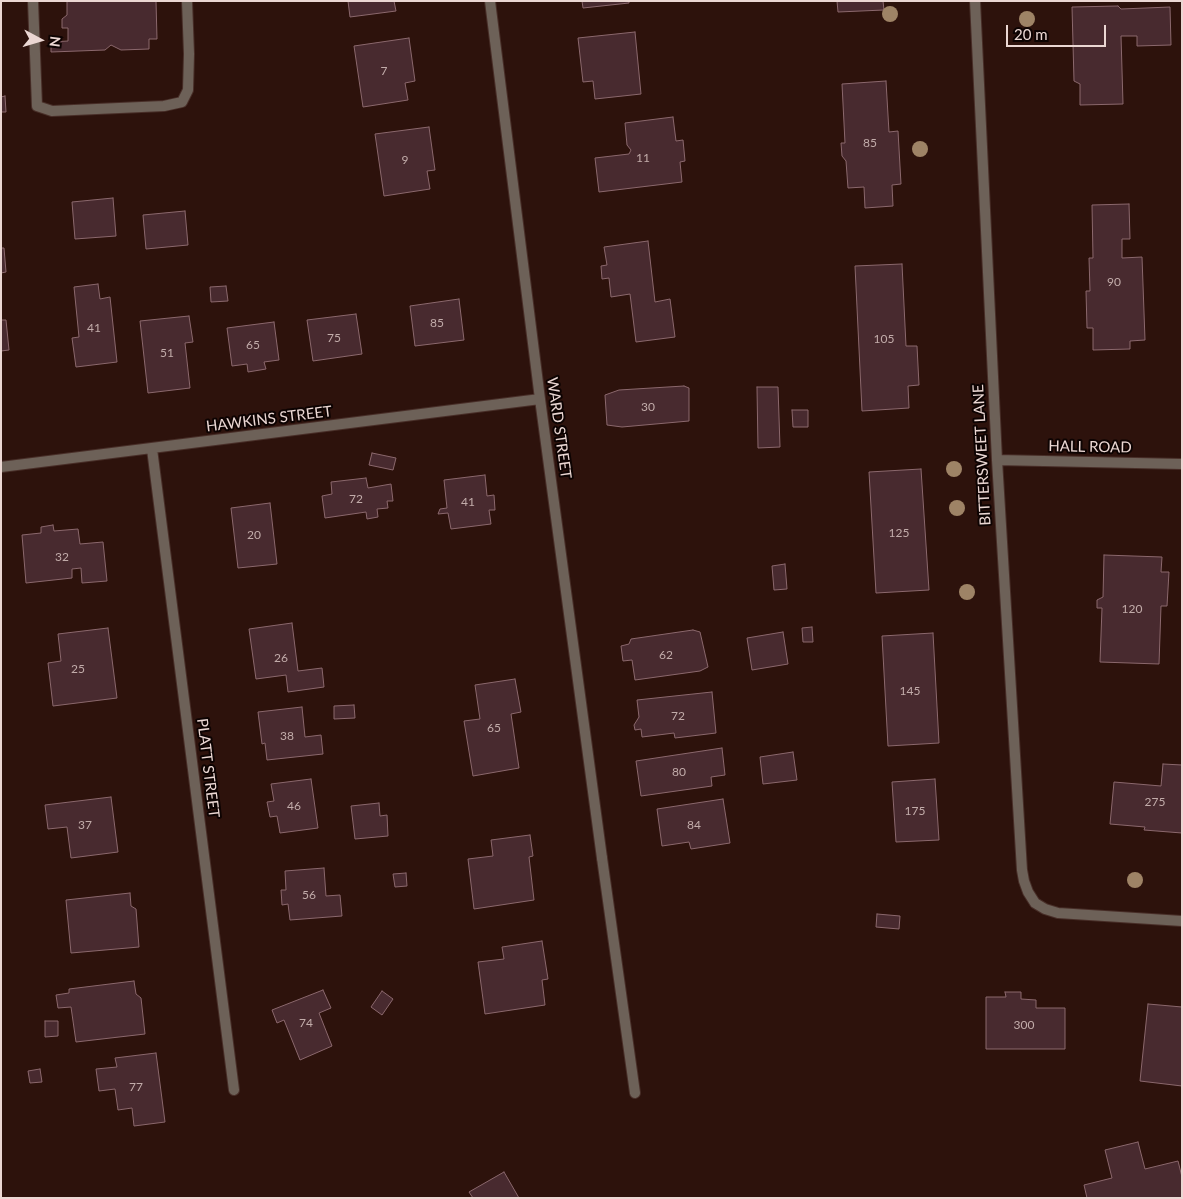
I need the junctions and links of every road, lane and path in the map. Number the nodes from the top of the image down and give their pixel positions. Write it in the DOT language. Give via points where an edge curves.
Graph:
graph roads {
  1 [pos="33,1"];
  2 [pos="187,1"];
  3 [pos="490,1"];
  4 [pos="975,1"];
  5 [pos="540,400"];
  6 [pos="152,449"];
  7 [pos="997,460"];
  8 [pos="1182,464"];
  9 [pos="1,467"];
  10 [pos="1182,921"];
  11 [pos="234,1090"];
  12 [pos="635,1093"];
  1 -- 2 [label="street" via="37,106 52,110 164,106 182,102 188,90"];
  3 -- 5 [label="street, WARD STREET"];
  4 -- 7 [label="street, BITTERSWEET LANE"];
  5 -- 6 [label="street, HAWKINS STREET"];
  5 -- 12 [label="street, WARD STREET"];
  6 -- 9 [label="street, HAWKINS STREET"];
  6 -- 11 [label="street, PLATT STREET"];
  7 -- 8 [label="street, HALL ROAD"];
  7 -- 10 [label="street, BITTERSWEET LANE" via="1022,870 1028,892 1035,903 1045,909 1071,914"];
}
